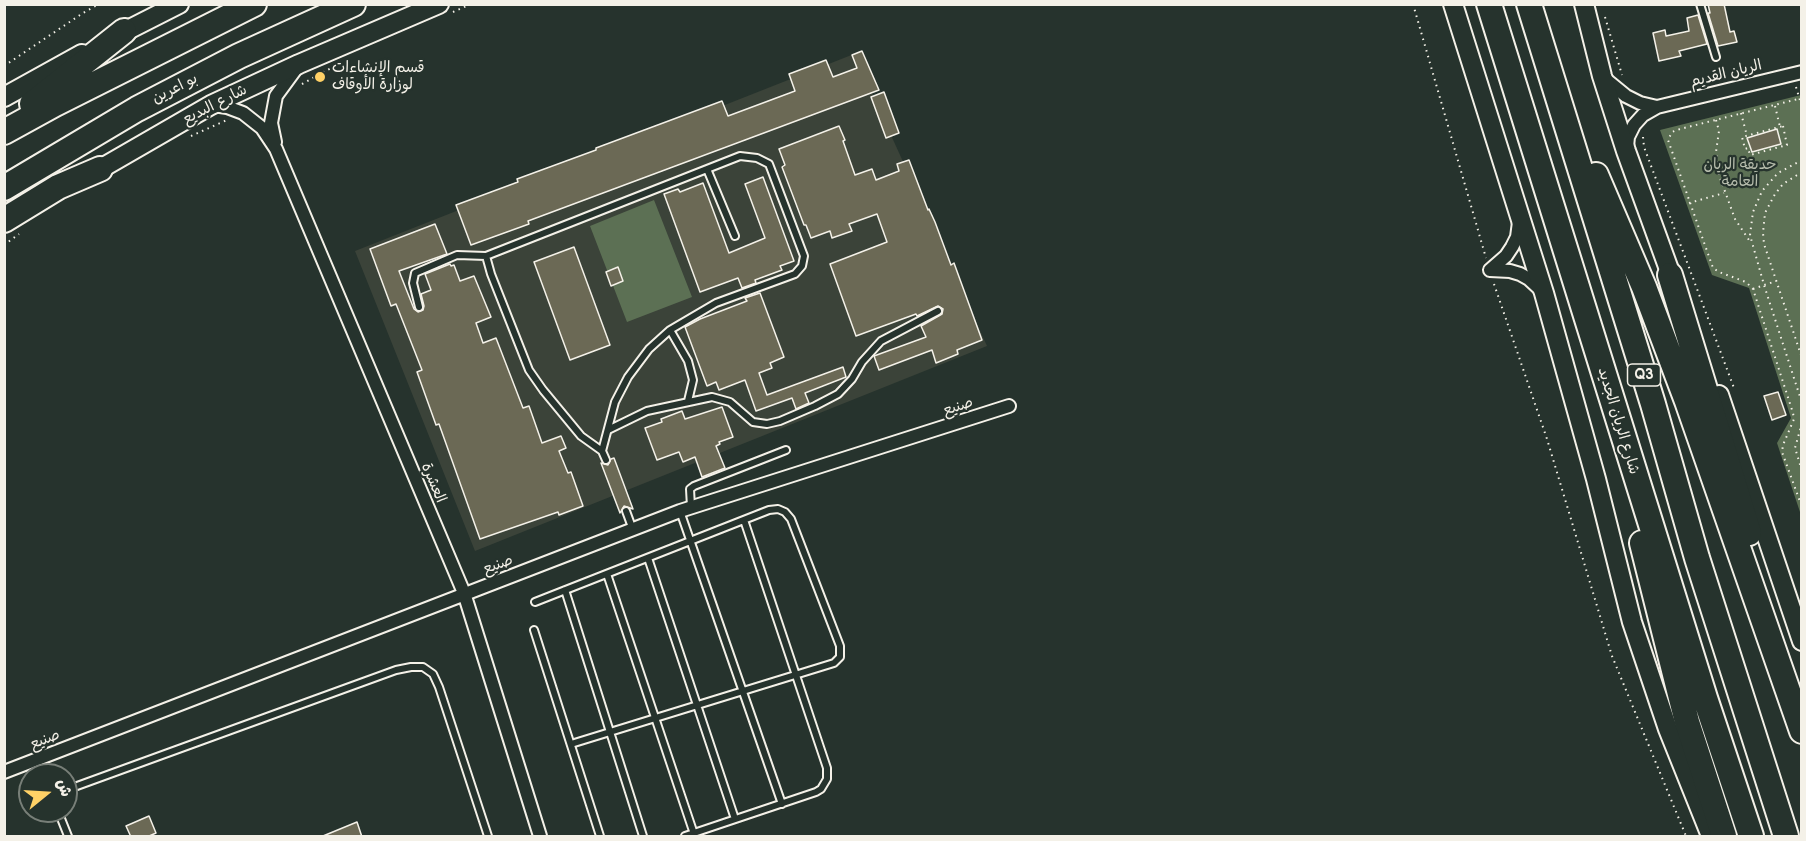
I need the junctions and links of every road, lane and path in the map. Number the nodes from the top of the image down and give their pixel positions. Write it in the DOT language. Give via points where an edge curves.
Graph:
graph roads {
  1 [pos="99,4"];
  2 [pos="179,4"];
  3 [pos="254,4"];
  4 [pos="353,4"];
  5 [pos="439,4"];
  6 [pos="1413,4"];
  7 [pos="1453,4"];
  8 [pos="1489,4"];
  9 [pos="1529,4"];
  10 [pos="1700,4"];
  11 [pos="1589,10"];
  12 [pos="124,31"];
  13 [pos="1716,57"];
  14 [pos="299,64"];
  15 [pos="4,66"];
  16 [pos="1797,73"];
  17 [pos="1551,75"];
  18 [pos="1602,76"];
  19 [pos="1623,79"];
  20 [pos="4,97"];
  21 [pos="1800,98"];
  22 [pos="211,105"];
  23 [pos="1774,105"];
  24 [pos="1657,106"];
  25 [pos="1802,107"];
  26 [pos="1741,114"];
  27 [pos="1643,115"];
  28 [pos="1716,120"];
  29 [pos="4,125"];
  30 [pos="1780,127"];
  31 [pos="4,132"];
  32 [pos="1747,136"];
  33 [pos="276,149"];
  34 [pos="1626,151"];
  35 [pos="1802,160"];
  36 [pos="100,169"];
  37 [pos="707,169"];
  38 [pos="1802,172"];
  39 [pos="4,188"];
  40 [pos="1725,193"];
  41 [pos="1689,203"];
  42 [pos="1520,216"];
  43 [pos="4,220"];
  44 [pos="4,232"];
  45 [pos="735,236"];
  46 [pos="1753,245"];
  47 [pos="486,256"];
  48 [pos="1490,270"];
  49 [pos="1670,275"];
  50 [pos="1776,281"];
  51 [pos="1764,285"];
  52 [pos="1753,289"];
  53 [pos="1544,293"];
  54 [pos="419,307"];
  55 [pos="938,311"];
  56 [pos="670,330"];
  57 [pos="1802,358"];
  58 [pos="1734,387"];
  59 [pos="688,402"];
  60 [pos="1802,403"];
  61 [pos="1009,406"];
  62 [pos="1802,423"];
  63 [pos="608,430"];
  64 [pos="1622,435"];
  65 [pos="786,450"];
  66 [pos="602,451"];
  67 [pos="606,460"];
  68 [pos="1802,471"];
  69 [pos="1802,507"];
  70 [pos="686,509"];
  71 [pos="626,511"];
  72 [pos="1733,511"];
  73 [pos="744,520"];
  74 [pos="633,530"];
  75 [pos="691,541"];
  76 [pos="648,558"];
  77 [pos="607,574"];
  78 [pos="565,590"];
  79 [pos="464,593"];
  80 [pos="535,602"];
  81 [pos="534,630"];
  82 [pos="1802,641"];
  83 [pos="796,675"];
  84 [pos="1802,682"];
  85 [pos="743,691"];
  86 [pos="697,705"];
  87 [pos="655,718"];
  88 [pos="1802,731"];
  89 [pos="610,732"];
  90 [pos="571,744"];
  91 [pos="4,772"];
  92 [pos="78,786"];
  93 [pos="782,804"];
  94 [pos="735,819"];
  95 [pos="694,834"];
  96 [pos="488,837"];
  97 [pos="540,837"];
  98 [pos="600,837"];
  99 [pos="643,837"];
  100 [pos="685,837"];
  101 [pos="1686,837"];
  102 [pos="1711,837"];
  103 [pos="1724,837"];
  104 [pos="1751,837"];
  105 [pos="1786,837"];
  1 -- 15 [label="path"];
  2 -- 12 [label="street"];
  3 -- 31 [label="highway"];
  4 -- 39 [label="highway, بو اعرين" via="239,56 137,109"];
  5 -- 14 [label="street, شارع البديع"];
  6 -- 48 [label="path"];
  7 -- 42 [label="street"];
  8 -- 64 [label="highway, شارع الريان الجديد / Q3"];
  9 -- 17 [label="highway, Q3"];
  10 -- 13 [label="lane"];
  11 -- 18 [label="street"];
  11 -- 19 [label="path"];
  12 -- 20 [label="street"];
  12 -- 29 [label="highway"];
  14 -- 22 [label="street, شارع البديع"];
  14 -- 33 [label="street, العشرة" via="276,96 271,123"];
  16 -- 21 [label="path"];
  16 -- 24 [label="street, الريان القديم"];
  17 -- 72 [label="highway" via="1644,287"];
  17 -- 105 [label="highway, Q3"];
  18 -- 24 [label="street, الريان القديم" via="1640,104"];
  18 -- 34 [label="street"];
  21 -- 23 [label="path"];
  21 -- 25 [label="path"];
  22 -- 33 [label="street, العشرة" via="243,113 262,128"];
  22 -- 36 [label="street, شارع البديع"];
  23 -- 26 [label="path"];
  23 -- 30 [label="path"];
  24 -- 27 [label="street, الريان القديم"];
  26 -- 28 [label="path"];
  26 -- 32 [label="path"];
  27 -- 34 [label="street, الريان القديم" via="1628,137"];
  27 -- 58 [label="path" via="1644,147"];
  28 -- 40 [label="path" via="1716,158"];
  28 -- 41 [label="path" via="1676,130 1670,136 1669,145"];
  30 -- 32 [label="path"];
  30 -- 32 [label="path" via="1783,126 1786,146 1750,155 1742,137"];
  33 -- 79 [label="street, العشرة"];
  34 -- 49 [label="street"];
  35 -- 46 [label="path" via="1770,181 1756,201 1750,223"];
  36 -- 43 [label="highway" via="58,187"];
  36 -- 44 [label="street, شارع البديع"];
  37 -- 45 [label="lane"];
  37 -- 47 [label="lane"];
  37 -- 56 [label="lane" via="741,156 769,164 804,256 802,266 795,274 716,303"];
  38 -- 50 [label="path" via="1783,184 1765,213 1762,233"];
  40 -- 41 [label="path"];
  40 -- 46 [label="path" via="1735,219"];
  41 -- 52 [label="path" via="1713,268"];
  42 -- 48 [label="street" via="1512,247"];
  42 -- 53 [label="street"];
  46 -- 51 [label="path"];
  47 -- 54 [label="lane" via="457,255 415,273 413,283"];
  47 -- 66 [label="lane" via="529,370 581,436"];
  48 -- 53 [label="street" via="1520,274"];
  48 -- 101 [label="path" via="1547,439 1612,656"];
  49 -- 72 [label="highway"];
  49 -- 82 [label="street" via="1717,391"];
  50 -- 51 [label="path"];
  50 -- 57 [label="path"];
  51 -- 52 [label="path"];
  51 -- 60 [label="path"];
  52 -- 69 [label="path" via="1793,413 1782,452"];
  53 -- 102 [label="street" via="1632,622 1668,729"];
  55 -- 59 [label="lane" via="881,341 838,394 780,421 753,422 730,402 712,397"];
  56 -- 59 [label="lane" via="688,361 693,380"];
  56 -- 63 [label="lane" via="649,348 627,376"];
  59 -- 63 [label="lane" via="647,411"];
  61 -- 70 [label="street, صنيع"];
  62 -- 68 [label="path" via="1795,448"];
  63 -- 66 [label="lane"];
  64 -- 103 [label="highway" via="1646,564 1669,656"];
  64 -- 104 [label="highway, شارع الريان الجديد / Q3"];
  65 -- 70 [label="lane" via="694,486"];
  66 -- 67 [label="lane"];
  70 -- 74 [label="street, صنيع"];
  70 -- 75 [label="lane"];
  71 -- 74 [label="lane"];
  72 -- 84 [label="highway"];
  72 -- 88 [label="highway"];
  73 -- 75 [label="lane"];
  73 -- 83 [label="lane"];
  73 -- 83 [label="lane" via="774,509 788,515 840,646 840,657 834,663"];
  74 -- 79 [label="street, صنيع"];
  75 -- 76 [label="lane"];
  75 -- 85 [label="lane"];
  76 -- 77 [label="lane"];
  76 -- 86 [label="lane"];
  77 -- 78 [label="lane"];
  77 -- 87 [label="lane"];
  78 -- 80 [label="lane"];
  78 -- 89 [label="lane"];
  79 -- 91 [label="street, صنيع"];
  79 -- 97 [label="street, العشرة"];
  81 -- 90 [label="lane"];
  83 -- 85 [label="lane"];
  83 -- 93 [label="lane" via="828,773 821,789"];
  85 -- 86 [label="lane"];
  85 -- 93 [label="lane"];
  86 -- 87 [label="lane"];
  86 -- 94 [label="lane"];
  87 -- 89 [label="lane"];
  87 -- 95 [label="lane"];
  89 -- 90 [label="lane"];
  89 -- 99 [label="lane"];
  90 -- 98 [label="lane"];
  92 -- 96 [label="lane" via="396,670 423,667 433,674 439,687"];
  93 -- 94 [label="lane"];
  94 -- 95 [label="lane"];
  95 -- 100 [label="lane"];
}
